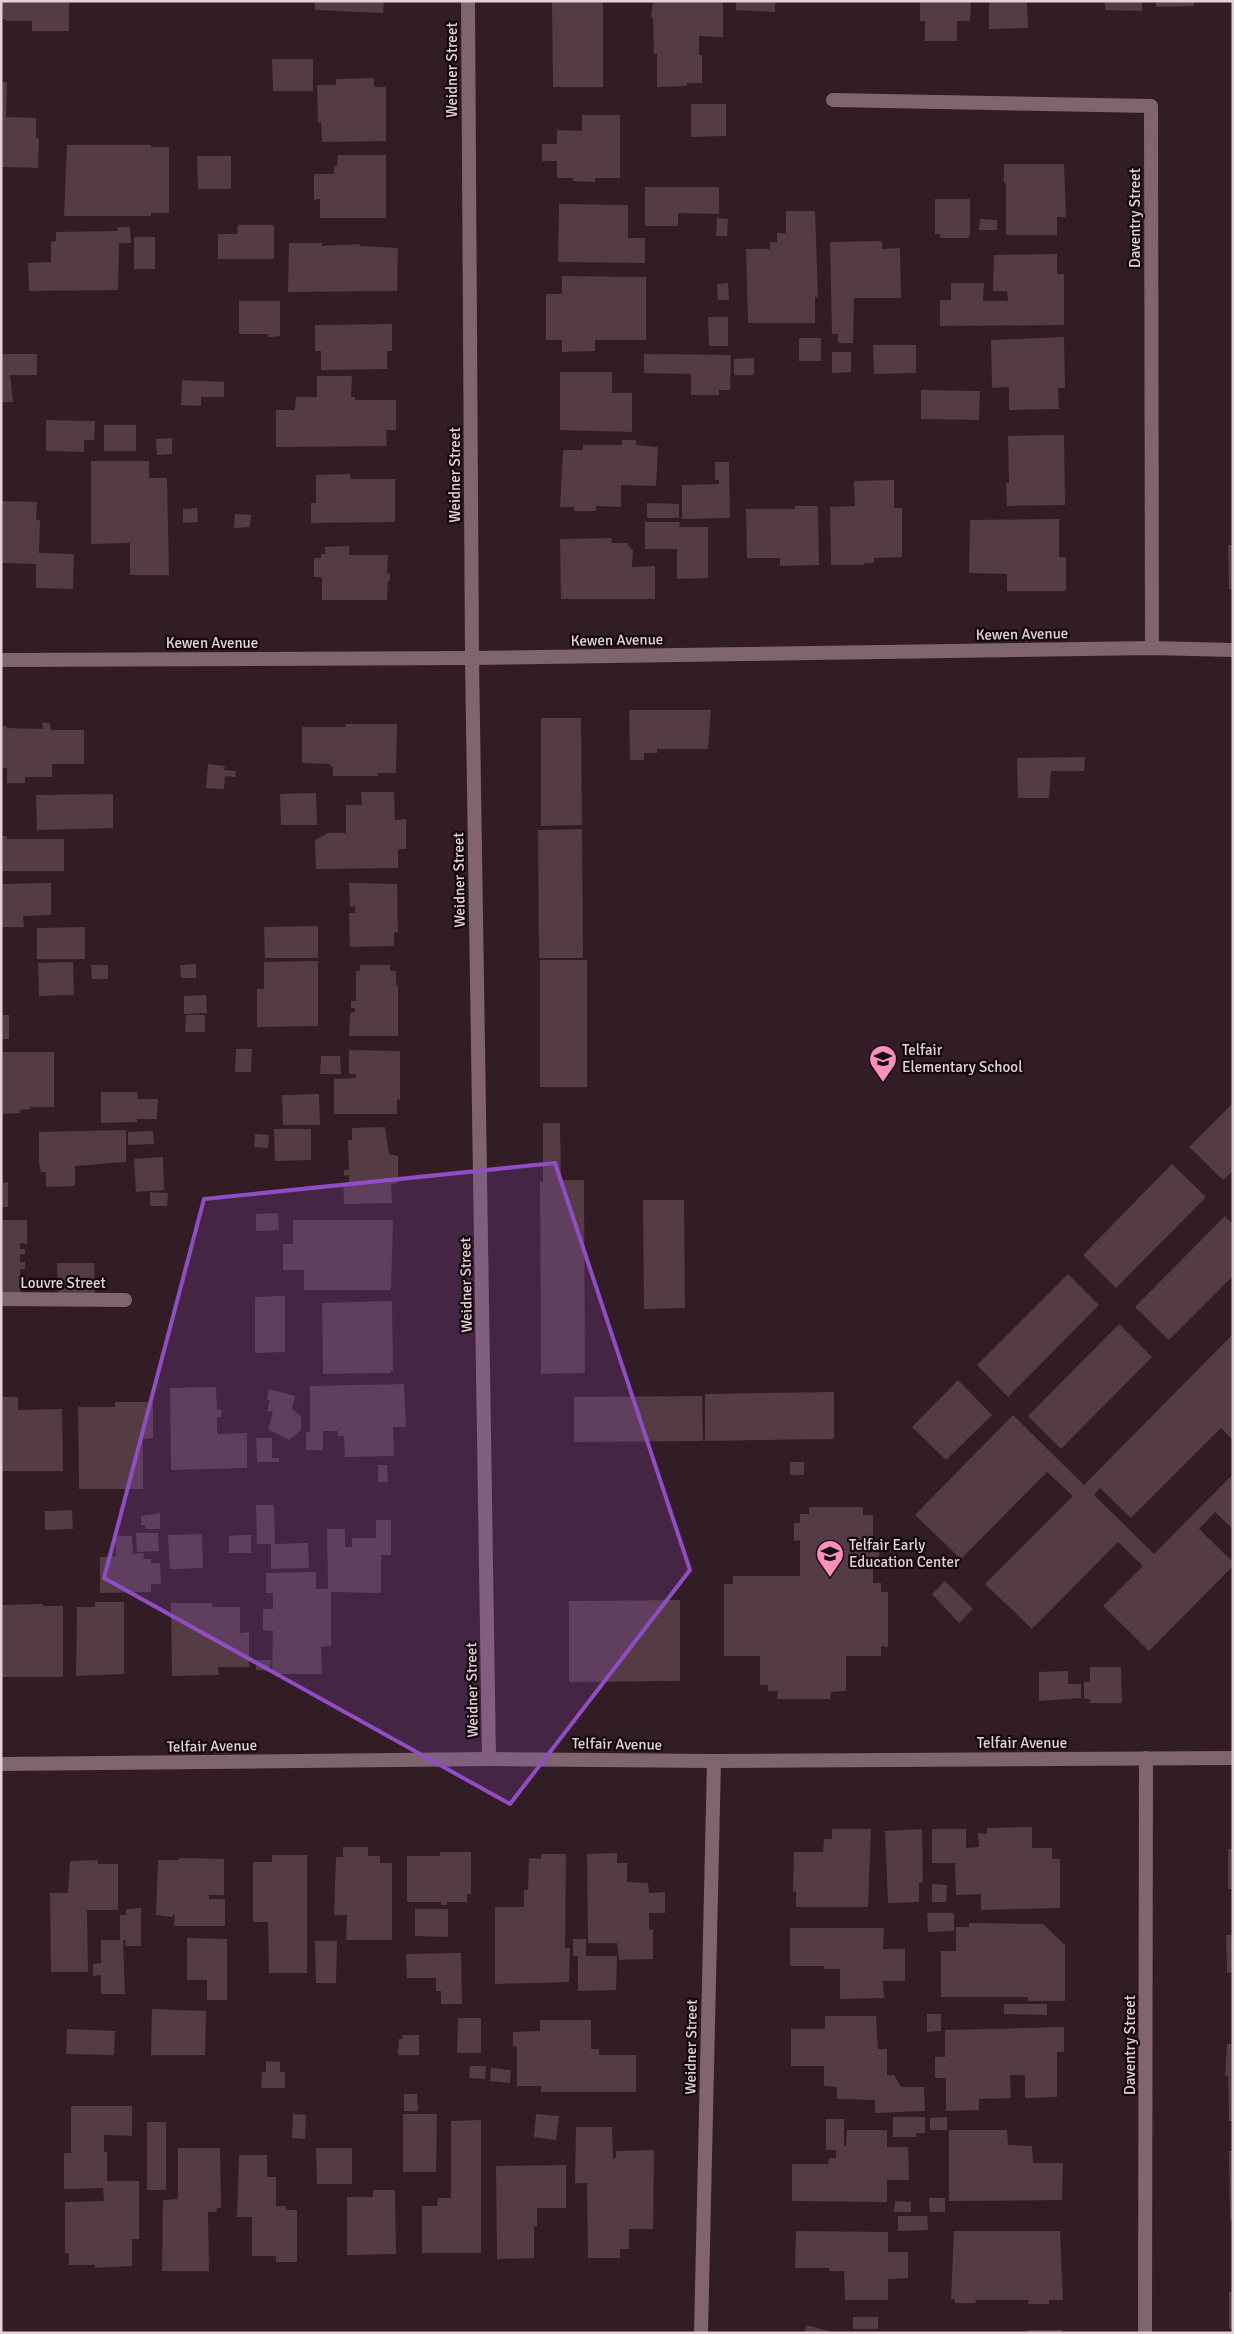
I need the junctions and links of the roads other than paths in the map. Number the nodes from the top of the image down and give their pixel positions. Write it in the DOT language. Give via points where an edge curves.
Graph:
graph roads {
  1 [pos="468,1"];
  2 [pos="833,100"];
  3 [pos="1152,648"];
  4 [pos="1233,650"];
  5 [pos="472,658"];
  6 [pos="1,660"];
  7 [pos="1,1299"];
  8 [pos="125,1300"];
  9 [pos="1146,1758"];
  10 [pos="1233,1758"];
  11 [pos="489,1759"];
  12 [pos="714,1761"];
  13 [pos="1,1764"];
  14 [pos="701,2333"];
  15 [pos="1145,2333"];
  1 -- 5 [label="street, Weidner Street"];
  2 -- 3 [label="street, Daventry Street" via="1150,106"];
  3 -- 4 [label="street, Kewen Avenue"];
  3 -- 5 [label="street, Kewen Avenue"];
  5 -- 6 [label="street, Kewen Avenue"];
  5 -- 11 [label="street, Weidner Street"];
  7 -- 8 [label="street, Louvre Street"];
  9 -- 10 [label="street, Telfair Avenue"];
  9 -- 12 [label="street, Telfair Avenue"];
  9 -- 15 [label="street, Daventry Street"];
  11 -- 12 [label="street, Telfair Avenue"];
  11 -- 13 [label="street, Telfair Avenue"];
  12 -- 14 [label="street, Weidner Street"];
}
